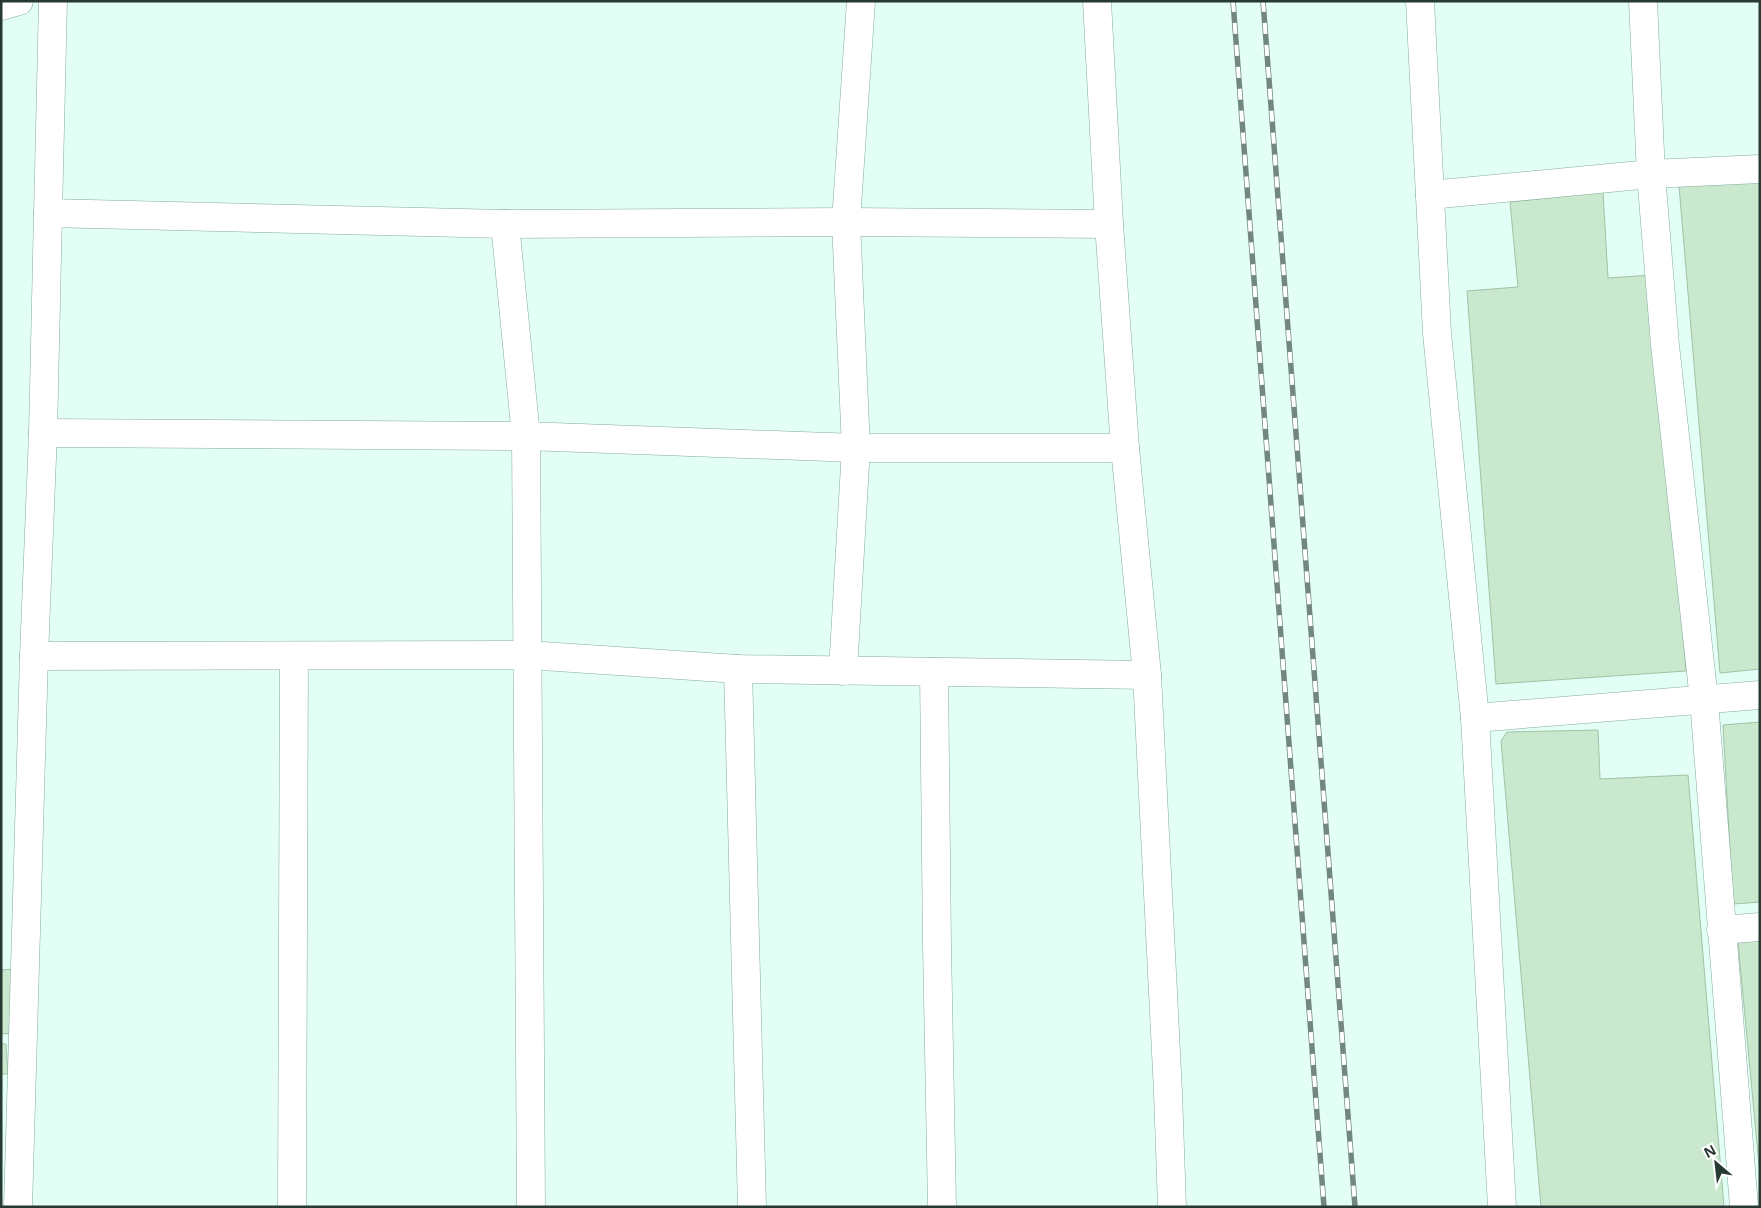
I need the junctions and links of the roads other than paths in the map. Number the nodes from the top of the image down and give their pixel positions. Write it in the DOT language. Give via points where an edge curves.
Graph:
graph roads {
  1 [pos="19,1"];
  2 [pos="52,1"];
  3 [pos="862,1"];
  4 [pos="1097,1"];
  5 [pos="1420,1"];
  6 [pos="1643,1"];
  7 [pos="1,6"];
  8 [pos="1760,169"];
  9 [pos="1651,174"];
  10 [pos="1430,195"];
  11 [pos="48,213"];
  12 [pos="846,222"];
  13 [pos="505,224"];
  14 [pos="1109,224"];
  15 [pos="43,433"];
  16 [pos="526,436"];
  17 [pos="856,448"];
  18 [pos="1125,448"];
  19 [pos="527,655"];
  20 [pos="34,656"];
  21 [pos="294,656"];
  22 [pos="738,669"];
  23 [pos="844,671"];
  24 [pos="934,672"];
  25 [pos="1147,675"];
  26 [pos="1760,695"];
  27 [pos="1704,700"];
  28 [pos="1475,718"];
  29 [pos="1760,927"];
  30 [pos="1722,930"];
  31 [pos="18,1207"];
  32 [pos="292,1207"];
  33 [pos="531,1207"];
  34 [pos="752,1207"];
  35 [pos="942,1207"];
  36 [pos="1172,1207"];
  37 [pos="1502,1207"];
  38 [pos="1744,1207"];
  1 -- 7 [label="street"];
  2 -- 11 [label="street"];
  3 -- 12 [label="street"];
  4 -- 14 [label="street"];
  5 -- 10 [label="street"];
  6 -- 9 [label="street"];
  8 -- 9 [label="street"];
  9 -- 10 [label="street"];
  9 -- 27 [label="street" via="1665,345"];
  10 -- 28 [label="street" via="1437,333"];
  11 -- 13 [label="street"];
  11 -- 15 [label="street"];
  12 -- 13 [label="street"];
  12 -- 14 [label="street"];
  12 -- 17 [label="street"];
  13 -- 16 [label="street"];
  14 -- 18 [label="street"];
  15 -- 16 [label="street"];
  15 -- 20 [label="street"];
  16 -- 17 [label="street"];
  16 -- 19 [label="street"];
  17 -- 18 [label="street"];
  17 -- 23 [label="street"];
  18 -- 25 [label="street"];
  19 -- 21 [label="street"];
  19 -- 22 [label="street"];
  19 -- 33 [label="street"];
  20 -- 21 [label="street"];
  20 -- 31 [label="street"];
  21 -- 32 [label="street"];
  22 -- 23 [label="street"];
  22 -- 34 [label="street"];
  23 -- 24 [label="street"];
  24 -- 25 [label="street"];
  24 -- 35 [label="street"];
  25 -- 36 [label="street"];
  26 -- 27 [label="street"];
  27 -- 28 [label="street"];
  27 -- 30 [label="street"];
  28 -- 37 [label="street"];
  29 -- 30 [label="street"];
  30 -- 38 [label="street"];
}
